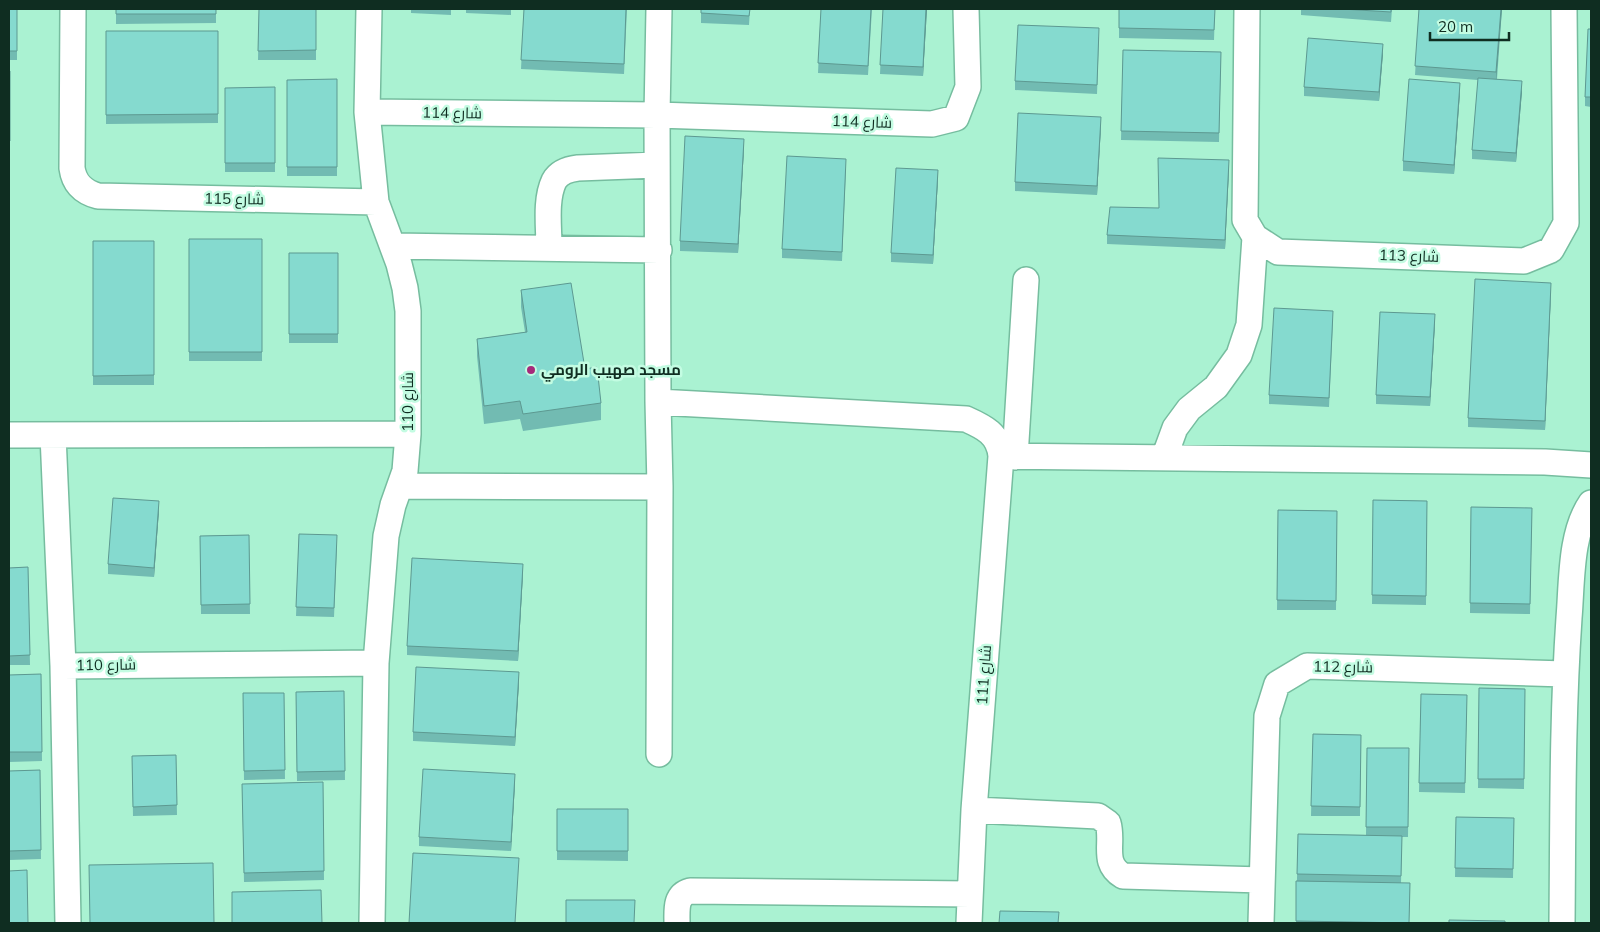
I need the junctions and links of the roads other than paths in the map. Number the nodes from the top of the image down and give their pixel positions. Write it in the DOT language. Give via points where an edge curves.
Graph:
graph roads {
  1 [pos="73,9"];
  2 [pos="369,9"];
  3 [pos="659,9"];
  4 [pos="966,9"];
  5 [pos="1247,9"];
  6 [pos="1564,9"];
  7 [pos="367,112"];
  8 [pos="657,115"];
  9 [pos="658,165"];
  10 [pos="376,202"];
  11 [pos="1255,237"];
  12 [pos="393,246"];
  13 [pos="549,248"];
  14 [pos="659,250"];
  15 [pos="1026,280"];
  16 [pos="658,402"];
  17 [pos="408,434"];
  18 [pos="9,435"];
  19 [pos="53,435"];
  20 [pos="1008,456"];
  21 [pos="1164,458"];
  22 [pos="1591,465"];
  23 [pos="400,486"];
  24 [pos="660,487"];
  25 [pos="1591,503"];
  26 [pos="376,663"];
  27 [pos="63,666"];
  28 [pos="1565,674"];
  29 [pos="659,754"];
  30 [pos="974,810"];
  31 [pos="1262,880"];
  32 [pos="970,894"];
  33 [pos="68,923"];
  34 [pos="372,923"];
  35 [pos="677,923"];
  36 [pos="969,923"];
  37 [pos="1261,923"];
  38 [pos="1562,923"];
  1 -- 10 [label="street, شارع 115" via="72,168 78,184 90,194"];
  2 -- 7 [label="street"];
  3 -- 8 [label="street"];
  4 -- 8 [label="street, شارع 114" via="968,87 956,118 932,124"];
  5 -- 11 [label="street" via="1245,220"];
  6 -- 11 [label="street, شارع 113" via="1566,223 1551,250 1524,260 1278,252"];
  7 -- 8 [label="street, شارع 114"];
  7 -- 10 [label="street"];
  8 -- 9 [label="street"];
  9 -- 13 [label="street" via="578,168 559,175 549,204"];
  9 -- 14 [label="street"];
  10 -- 12 [label="street, شارع 110"];
  11 -- 21 [label="street" via="1249,324 1239,355 1216,387 1190,409 1175,428"];
  12 -- 13 [label="street"];
  12 -- 17 [label="street, شارع 110" via="408,311"];
  13 -- 14 [label="street"];
  14 -- 16 [label="street"];
  15 -- 20 [label="street, شارع 111"];
  16 -- 20 [label="street" via="966,419 987,428"];
  16 -- 24 [label="street"];
  17 -- 19 [label="street"];
  17 -- 23 [label="street, شارع 110" via="406,471"];
  18 -- 19 [label="street"];
  19 -- 27 [label="street"];
  20 -- 21 [label="street"];
  20 -- 30 [label="street, شارع 111"];
  21 -- 22 [label="street"];
  23 -- 24 [label="street"];
  23 -- 26 [label="street, شارع 110" via="386,536"];
  24 -- 29 [label="street"];
  25 -- 28 [label="street" via="1579,531 1574,557"];
  26 -- 27 [label="street, شارع 110"];
  26 -- 34 [label="street, شارع 110"];
  27 -- 33 [label="street, شارع 110"];
  28 -- 31 [label="street, شارع 112" via="1307,666 1277,684 1267,716"];
  28 -- 38 [label="street"];
  30 -- 31 [label="street" via="1098,816 1108,823 1110,861 1123,876"];
  30 -- 32 [label="street, شارع 111"];
  31 -- 37 [label="street, شارع 112"];
  32 -- 35 [label="street" via="690,891 679,899"];
  32 -- 36 [label="street, شارع 111"];
}
